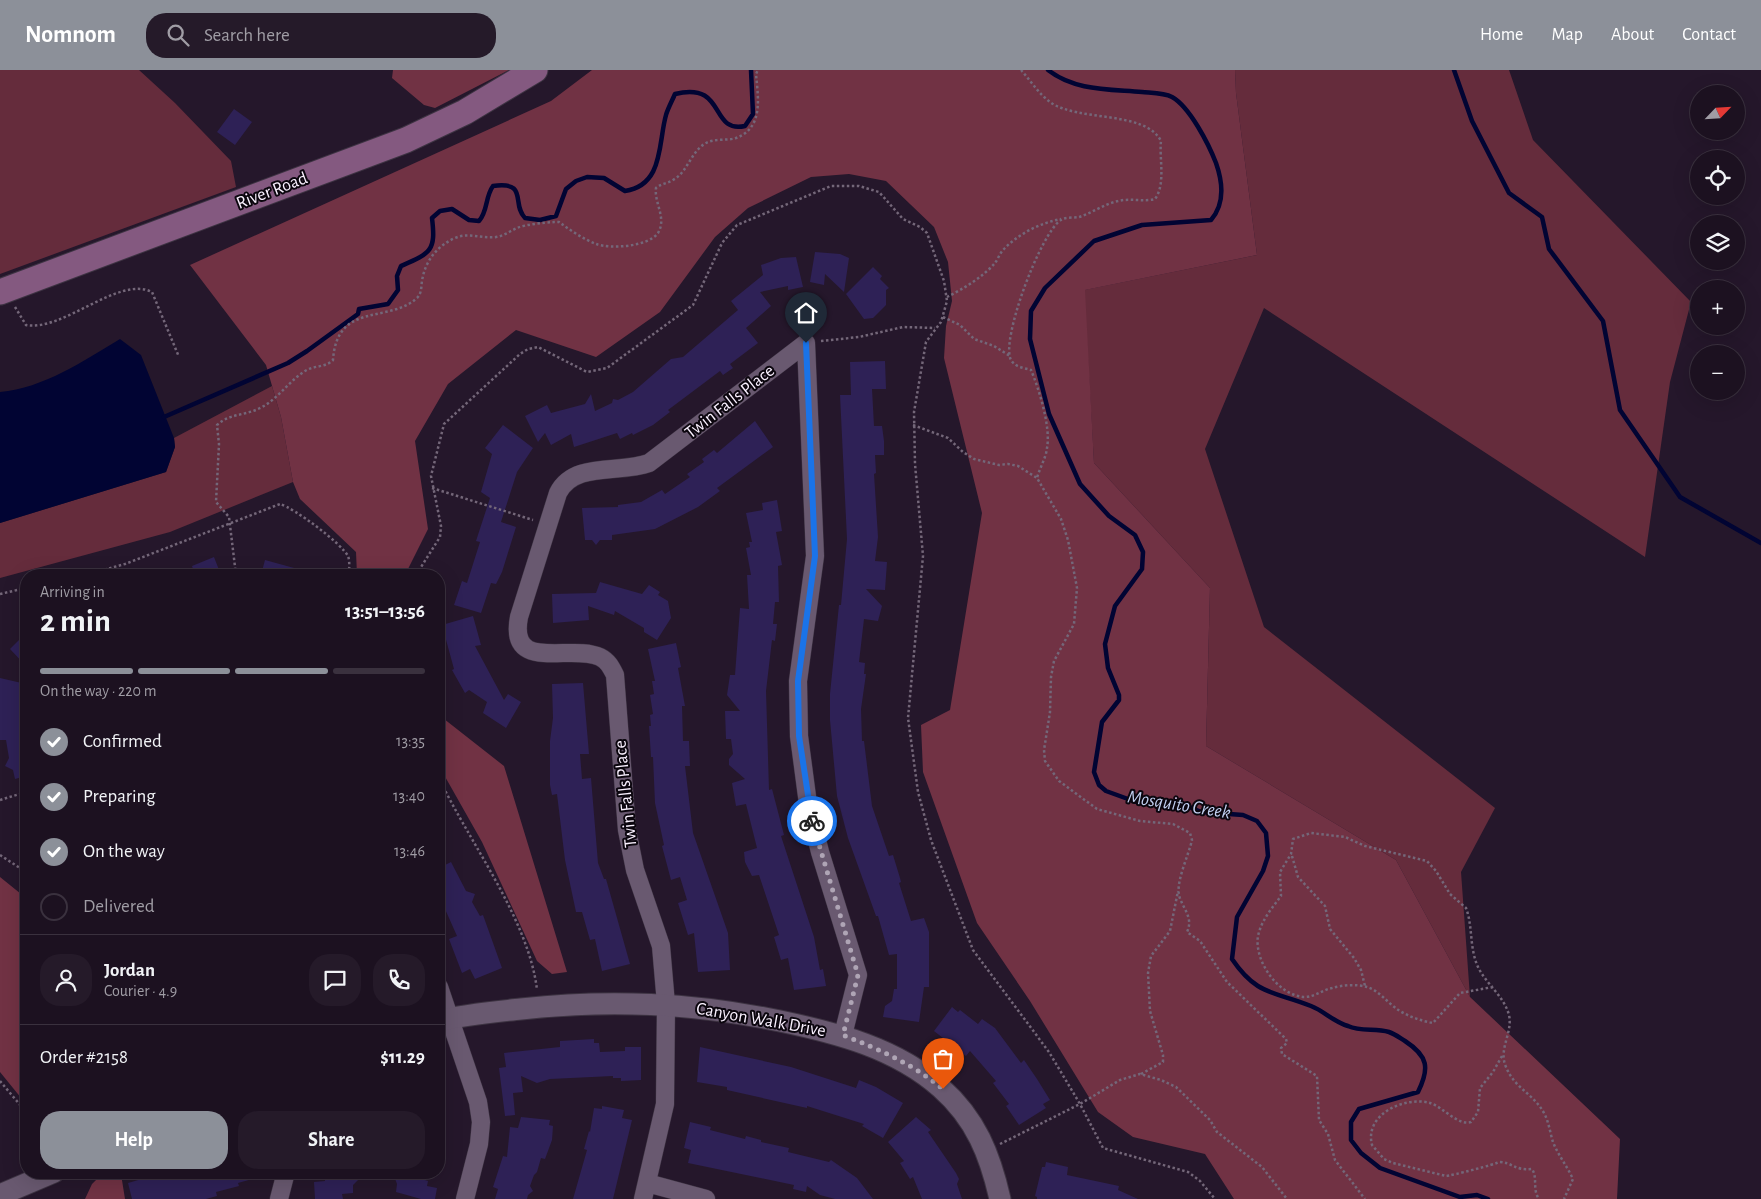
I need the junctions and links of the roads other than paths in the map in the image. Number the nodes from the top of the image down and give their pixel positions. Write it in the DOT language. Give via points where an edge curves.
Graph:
graph roads {
  1 [pos="535,70"];
  2 [pos="4,291"];
  3 [pos="666,1004"];
  4 [pos="445,1020"];
  5 [pos="843,1035"];
  6 [pos="38,1179"];
  7 [pos="284,1179"];
  8 [pos="645,1191"];
  9 [pos="0,1195"];
  10 [pos="279,1199"];
  11 [pos="466,1199"];
  12 [pos="706,1199"];
  13 [pos="1000,1199"];
  1 -- 2 [label="main road, River Road" via="473,108 406,140"];
  3 -- 4 [label="street, Canyon Walk Drive" via="539,1007"];
  3 -- 5 [label="street, Canyon Walk Drive" via="729,1011"];
  3 -- 5 [label="street, Twin Falls Place" via="661,946 635,870 627,830 615,674 610,665 598,656 530,651 521,644 517,633 519,617 558,493 571,477 581,473 630,469 648,463 806,343 815,556 798,681 799,736 808,804 858,975"];
  3 -- 8 [label="street" via="665,1104"];
  4 -- 11 [label="street" via="478,1102 481,1122"];
  5 -- 13 [label="street, Canyon Walk Drive" via="895,1057 943,1089 966,1116 987,1150"];
  6 -- 9 [label="street"];
  7 -- 10 [label="street"];
  8 -- 12 [label="street"];
}
